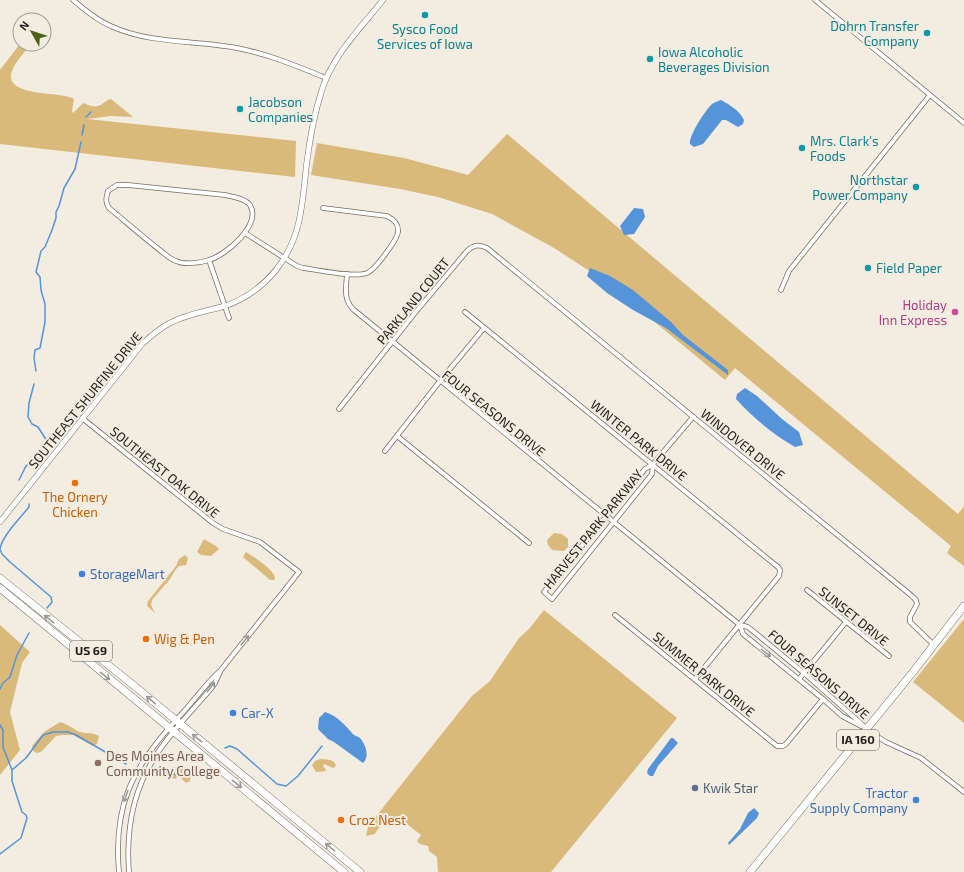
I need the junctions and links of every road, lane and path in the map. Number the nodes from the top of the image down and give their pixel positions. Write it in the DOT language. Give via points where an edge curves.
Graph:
graph roads {
  1 [pos="73,0"];
  2 [pos="383,0"];
  3 [pos="815,0"];
  4 [pos="326,78"];
  5 [pos="930,95"];
  6 [pos="964,123"];
  7 [pos="323,208"];
  8 [pos="244,233"];
  9 [pos="285,258"];
  10 [pos="209,260"];
  11 [pos="514,269"];
  12 [pos="347,274"];
  13 [pos="781,290"];
  14 [pos="224,306"];
  15 [pos="465,312"];
  16 [pos="229,318"];
  17 [pos="484,328"];
  18 [pos="392,342"];
  19 [pos="440,381"];
  20 [pos="339,409"];
  21 [pos="694,417"];
  22 [pos="82,418"];
  23 [pos="397,436"];
  24 [pos="385,451"];
  25 [pos="653,464"];
  26 [pos="605,516"];
  27 [pos="0,522"];
  28 [pos="613,522"];
  29 [pos="529,543"];
  30 [pos="0,578"];
  31 [pos="0,588"];
  32 [pos="807,590"];
  33 [pos="964,606"];
  34 [pos="615,615"];
  35 [pos="846,622"];
  36 [pos="740,625"];
  37 [pos="933,644"];
  38 [pos="888,656"];
  39 [pos="804,672"];
  40 [pos="695,679"];
  41 [pos="799,679"];
  42 [pos="823,699"];
  43 [pos="179,722"];
  44 [pos="867,728"];
  45 [pos="171,730"];
  46 [pos="964,792"];
  47 [pos="352,865"];
  48 [pos="119,872"];
  49 [pos="129,872"];
  50 [pos="345,872"];
  51 [pos="360,872"];
  52 [pos="750,872"];
  1 -- 4 [label="street" via="97,19 126,32 250,50"];
  2 -- 4 [label="street, SOUTHEAST SHURFINE DRIVE" via="339,55"];
  3 -- 5 [label="street"];
  4 -- 9 [label="street, SOUTHEAST SHURFINE DRIVE" via="311,130 301,216 293,243"];
  5 -- 6 [label="street"];
  5 -- 13 [label="street" via="789,271"];
  7 -- 12 [label="street" via="387,216 394,219 397,225 395,239 374,268 367,273"];
  8 -- 9 [label="street"];
  8 -- 10 [label="street" via="229,248"];
  8 -- 10 [label="street" via="252,222 252,213 250,205 236,197 128,185 117,185 108,191 106,204 109,208 176,262"];
  9 -- 12 [label="street" via="303,268"];
  9 -- 14 [label="street, SOUTHEAST SHURFINE DRIVE" via="262,285 241,299"];
  10 -- 14 [label="street"];
  11 -- 18 [label="street, PARKLAND COURT" via="487,248 476,245 471,247"];
  11 -- 21 [label="street, WINDOVER DRIVE"];
  12 -- 18 [label="street, FOUR SEASONS DRIVE" via="346,295 351,307"];
  14 -- 16 [label="street"];
  14 -- 22 [label="street, SOUTHEAST SHURFINE DRIVE" via="180,318 152,335"];
  15 -- 17 [label="street, WINTER PARK DRIVE"];
  17 -- 19 [label="street"];
  17 -- 25 [label="street, WINTER PARK DRIVE"];
  18 -- 19 [label="street, FOUR SEASONS DRIVE"];
  18 -- 20 [label="street, PARKLAND COURT"];
  19 -- 23 [label="street"];
  19 -- 26 [label="street, FOUR SEASONS DRIVE"];
  21 -- 25 [label="street, HARVEST PARK PARKWAY"];
  21 -- 37 [label="street, WINDOVER DRIVE" via="912,596 917,604 910,622"];
  22 -- 27 [label="street, SOUTHEAST SHURFINE DRIVE"];
  43 -- 22 [label="street, SOUTHEAST OAK DRIVE, one-way" via="209,691 221,670 299,572 260,542 213,523"];
  23 -- 24 [label="street"];
  23 -- 29 [label="street"];
  25 -- 26 [label="street, HARVEST PARK PARKWAY"];
  25 -- 28 [label="street, HARVEST PARK PARKWAY" via="652,474"];
  25 -- 36 [label="street, WINTER PARK DRIVE" via="780,570 779,576"];
  26 -- 28 [label="street, FOUR SEASONS DRIVE"];
  26 -- 28 [label="street, HARVEST PARK PARKWAY" via="544,592 552,599"];
  28 -- 36 [label="street, FOUR SEASONS DRIVE"];
  43 -- 30 [label="main road, US 69, one-way"];
  31 -- 45 [label="main road, US 69, one-way"];
  32 -- 35 [label="street, SUNSET DRIVE"];
  33 -- 37 [label="main road, IA 160"];
  34 -- 40 [label="street, SUMMER PARK DRIVE"];
  35 -- 38 [label="street, SUNSET DRIVE"];
  35 -- 39 [label="street"];
  36 -- 39 [label="street, FOUR SEASONS DRIVE" via="748,627"];
  36 -- 40 [label="street"];
  36 -- 41 [label="street, FOUR SEASONS DRIVE, one-way" via="743,634"];
  37 -- 44 [label="main road, IA 160"];
  39 -- 41 [label="street"];
  39 -- 44 [label="street, FOUR SEASONS DRIVE"];
  40 -- 42 [label="street, SUMMER PARK DRIVE" via="775,745 781,747"];
  41 -- 42 [label="street, FOUR SEASONS DRIVE"];
  42 -- 44 [label="street, FOUR SEASONS DRIVE" via="842,716"];
  43 -- 45 [label="street"];
  43 -- 45 [label="street"];
  47 -- 43 [label="main road, US 69, one-way"];
  44 -- 46 [label="street" via="886,742 921,758"];
  44 -- 52 [label="main road, IA 160"];
  45 -- 48 [label="street, one-way" via="142,763 129,787 121,811"];
  45 -- 49 [label="street" via="153,760 135,800 128,838"];
  45 -- 50 [label="main road, US 69, one-way"];
  47 -- 50 [label="main road"];
  47 -- 51 [label="main road, US 69"];
}
